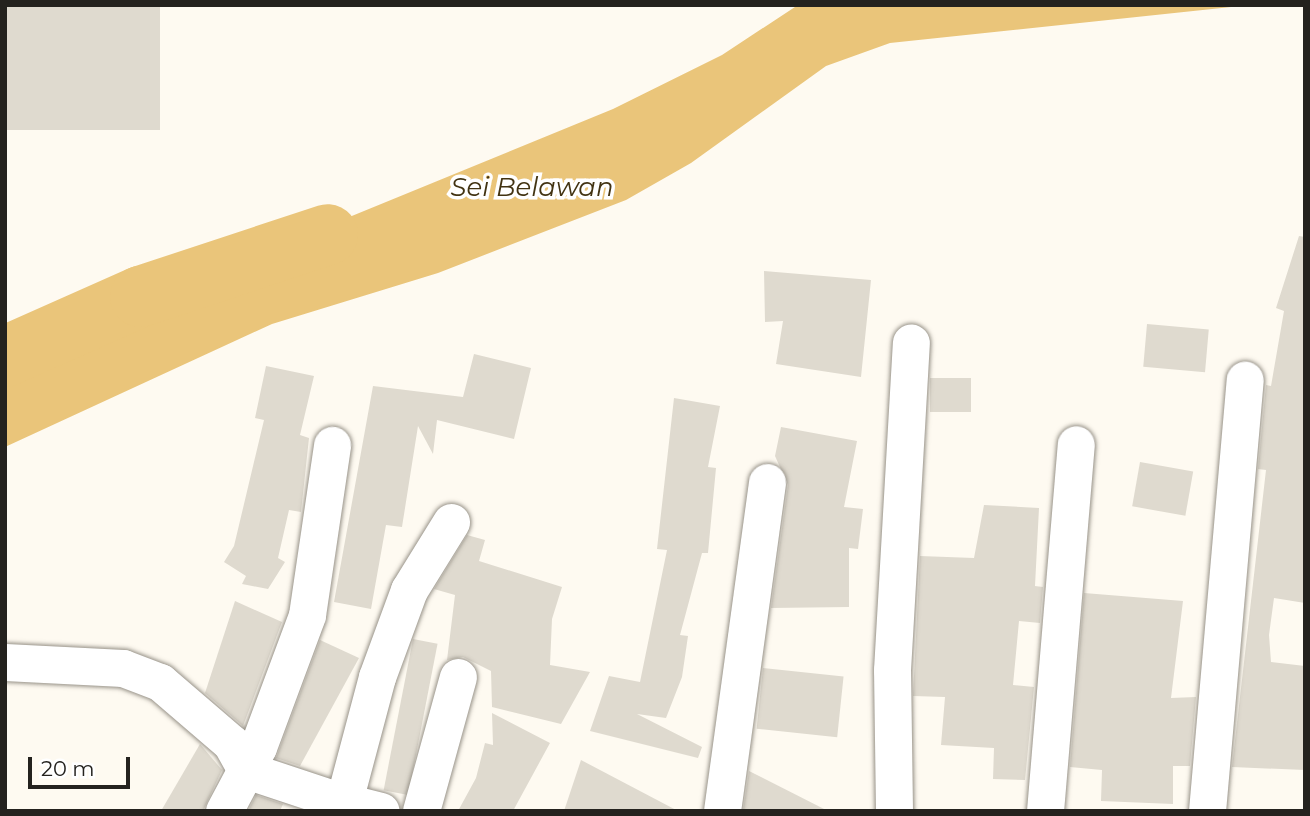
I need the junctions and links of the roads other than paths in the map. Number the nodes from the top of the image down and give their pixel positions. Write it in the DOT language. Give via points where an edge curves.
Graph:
graph roads {
  1 [pos="911,343"];
  2 [pos="1245,380"];
  3 [pos="1076,444"];
  4 [pos="332,445"];
  5 [pos="767,482"];
  6 [pos="451,522"];
  7 [pos="5,662"];
  8 [pos="458,677"];
  9 [pos="246,770"];
  10 [pos="335,803"];
  11 [pos="224,811"];
  12 [pos="381,811"];
  13 [pos="421,811"];
  14 [pos="722,811"];
  15 [pos="894,811"];
  16 [pos="1045,811"];
  17 [pos="1206,811"];
  1 -- 15 [label="street" via="892,670"];
  2 -- 17 [label="street"];
  3 -- 16 [label="street"];
  4 -- 9 [label="street" via="307,615"];
  5 -- 14 [label="street"];
  6 -- 10 [label="street" via="409,590"];
  7 -- 9 [label="street" via="122,668 160,682 231,743"];
  8 -- 13 [label="street"];
  9 -- 10 [label="street"];
  9 -- 11 [label="street"];
  10 -- 12 [label="street"];
}
